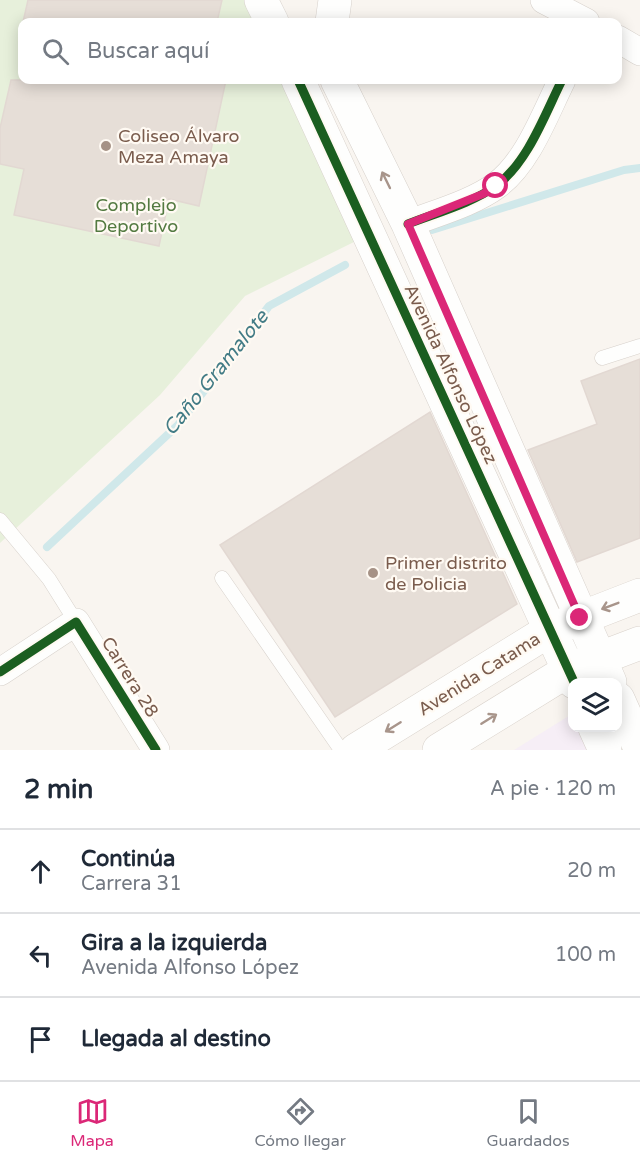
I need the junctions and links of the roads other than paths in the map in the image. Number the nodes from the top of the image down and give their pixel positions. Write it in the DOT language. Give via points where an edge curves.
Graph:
graph roads {
  1 [pos="261,0"];
  2 [pos="335,0"];
  3 [pos="544,0"];
  4 [pos="270,18"];
  5 [pos="333,18"];
  6 [pos="578,18"];
  7 [pos="622,41"];
  8 [pos="640,52"];
  9 [pos="300,84"];
  10 [pos="339,84"];
  11 [pos="560,84"];
  12 [pos="408,224"];
  13 [pos="640,346"];
  14 [pos="602,358"];
  15 [pos="0,520"];
  16 [pos="222,578"];
  17 [pos="640,595"];
  18 [pos="580,618"];
  19 [pos="76,622"];
  20 [pos="550,630"];
  21 [pos="640,643"];
  22 [pos="604,671"];
  23 [pos="0,672"];
  24 [pos="571,676"];
  25 [pos="622,708"];
  26 [pos="597,732"];
  27 [pos="640,748"];
  28 [pos="156,750"];
  29 [pos="341,750"];
  30 [pos="356,750"];
  31 [pos="439,750"];
  32 [pos="605,750"];
  1 -- 4 [label="street"];
  2 -- 5 [label="street"];
  3 -- 6 [label="street"];
  7 -- 8 [label="street"];
  9 -- 20 [label="street, Avenida Alfonso López"];
  12 -- 10 [label="street, Avenida Alfonso López, one-way"];
  11 -- 12 [label="street" via="518,164 496,186"];
  12 -- 18 [label="street, Avenida Alfonso López"];
  13 -- 14 [label="lane"];
  15 -- 19 [label="lane, Carrera 28" via="49,579"];
  16 -- 29 [label="lane"];
  17 -- 18 [label="street, Avenida Catama, one-way"];
  18 -- 20 [label="street, Avenida Catama"];
  18 -- 22 [label="street, Avenida Alfonso López"];
  19 -- 23 [label="street"];
  19 -- 28 [label="street, Carrera 28"];
  20 -- 24 [label="street, Avenida Alfonso López"];
  20 -- 30 [label="street, Avenida Catama, one-way"];
  21 -- 22 [label="street"];
  22 -- 24 [label="street"];
  31 -- 24 [label="street, one-way"];
  25 -- 27 [label="street"];
  26 -- 32 [label="street"];
}
